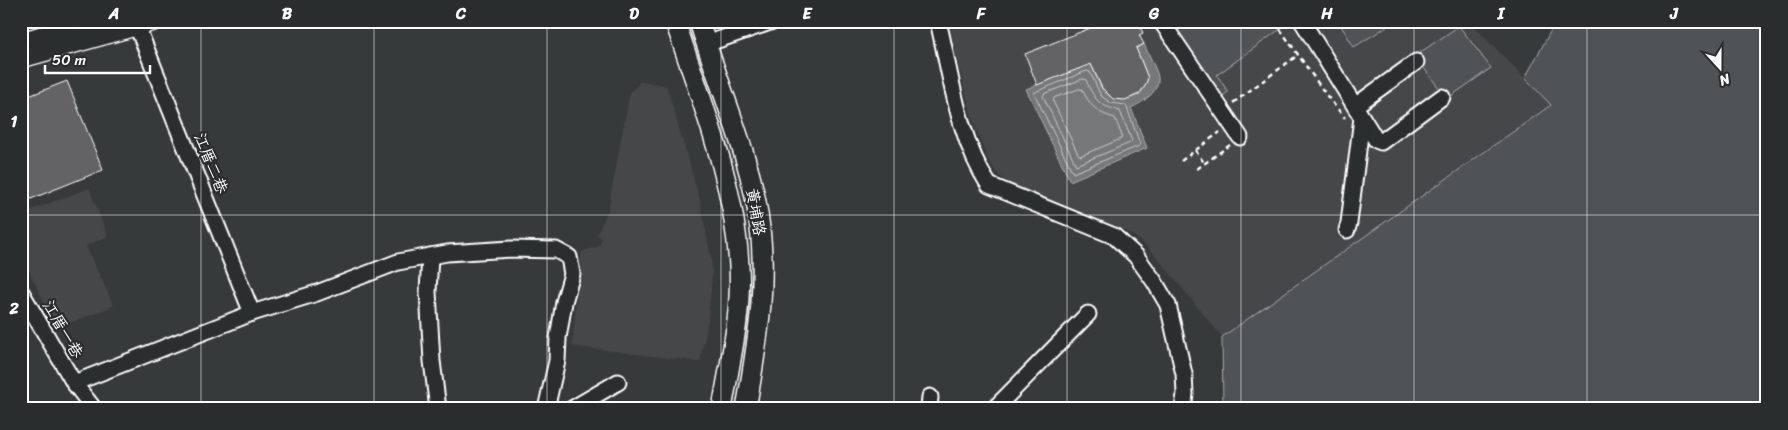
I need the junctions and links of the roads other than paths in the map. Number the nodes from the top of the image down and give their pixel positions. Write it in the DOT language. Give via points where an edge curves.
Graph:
graph roads {
  1 [pos="92,21"];
  2 [pos="675,21"];
  3 [pos="699,21"];
  4 [pos="773,21"];
  5 [pos="938,21"];
  6 [pos="1161,21"];
  7 [pos="1302,21"];
  8 [pos="145,24"];
  9 [pos="21,42"];
  10 [pos="706,44"];
  11 [pos="21,58"];
  12 [pos="1416,62"];
  13 [pos="1442,97"];
  14 [pos="1360,116"];
  15 [pos="1240,138"];
  16 [pos="1347,230"];
  17 [pos="430,256"];
  18 [pos="21,292"];
  19 [pos="252,313"];
  20 [pos="1088,314"];
  21 [pos="618,382"];
  22 [pos="74,383"];
  23 [pos="94,409"];
  24 [pos="438,409"];
  25 [pos="546,409"];
  26 [pos="572,409"];
  27 [pos="722,409"];
  28 [pos="746,409"];
  29 [pos="994,409"];
  30 [pos="1182,409"];
  1 -- 9 [label="main road"];
  2 -- 27 [label="main road, 黄埔路" via="722,167 738,243 738,318"];
  3 -- 10 [label="main road, 黄埔路"];
  4 -- 10 [label="street"];
  5 -- 30 [label="street" via="963,127 984,178 989,185 1114,236 1136,256 1168,305 1184,374"];
  6 -- 15 [label="street"];
  7 -- 14 [label="street"];
  8 -- 11 [label="main road"];
  8 -- 19 [label="street, 江厝二巷"];
  10 -- 28 [label="main road, 黄埔路" via="745,161 760,227 762,302"];
  12 -- 14 [label="street"];
  13 -- 14 [label="street" via="1381,142 1376,140"];
  14 -- 16 [label="street"];
  17 -- 19 [label="street" via="398,262 317,293"];
  17 -- 24 [label="street" via="428,292"];
  17 -- 25 [label="street" via="538,248 556,250 569,257 572,274 564,302 557,362"];
  18 -- 22 [label="street, 江厝一巷"];
  19 -- 22 [label="street"];
  20 -- 29 [label="street"];
  21 -- 26 [label="street"];
  22 -- 23 [label="street, 江厝一巷"];
}
